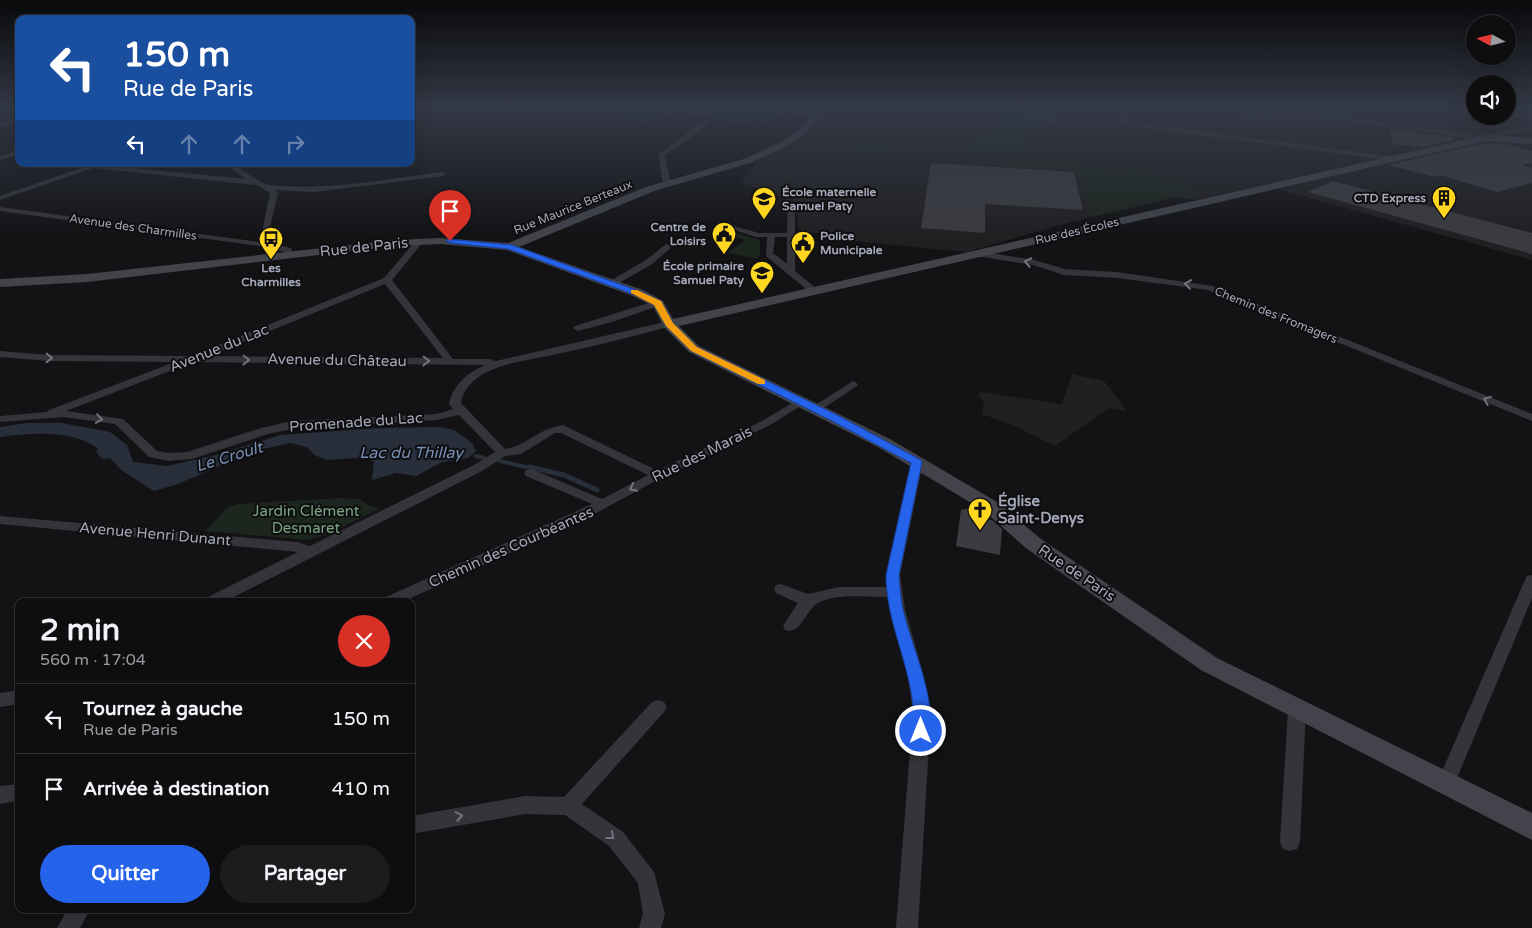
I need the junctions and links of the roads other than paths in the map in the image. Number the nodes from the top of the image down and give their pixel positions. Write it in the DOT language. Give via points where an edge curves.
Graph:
graph roads {
  1 [pos="666,151"];
  2 [pos="770,151"];
  3 [pos="1336,151"];
  4 [pos="1428,151"];
  5 [pos="15,153"];
  6 [pos="2,156"];
  7 [pos="15,157"];
  8 [pos="1395,159"];
  9 [pos="90,167"];
  10 [pos="113,167"];
  11 [pos="231,167"];
  12 [pos="443,174"];
  13 [pos="669,184"];
  14 [pos="264,185"];
  15 [pos="0,198"];
  16 [pos="791,205"];
  17 [pos="0,209"];
  18 [pos="726,226"];
  19 [pos="771,235"];
  20 [pos="791,235"];
  21 [pos="420,241"];
  22 [pos="267,245"];
  23 [pos="669,246"];
  24 [pos="510,247"];
  25 [pos="979,254"];
  26 [pos="290,255"];
  27 [pos="791,272"];
  28 [pos="387,280"];
  29 [pos="0,283"];
  30 [pos="611,284"];
  31 [pos="814,291"];
  32 [pos="658,303"];
  33 [pos="669,324"];
  34 [pos="578,328"];
  35 [pos="0,354"];
  36 [pos="193,359"];
  37 [pos="447,361"];
  38 [pos="496,365"];
  39 [pos="854,384"];
  40 [pos="808,405"];
  41 [pos="459,411"];
  42 [pos="51,414"];
  43 [pos="1532,418"];
  44 [pos="0,419"];
  45 [pos="502,454"];
  46 [pos="917,462"];
  47 [pos="648,471"];
  48 [pos="530,472"];
  49 [pos="603,504"];
  50 [pos="0,520"];
  51 [pos="310,551"];
  52 [pos="1532,580"];
  53 [pos="781,589"];
  54 [pos="893,592"];
  55 [pos="219,598"];
  56 [pos="398,598"];
  57 [pos="810,600"];
  58 [pos="791,626"];
  59 [pos="15,698"];
  60 [pos="0,700"];
  61 [pos="658,707"];
  62 [pos="1297,709"];
  63 [pos="1446,783"];
  64 [pos="15,793"];
  65 [pos="0,795"];
  66 [pos="568,806"];
  67 [pos="415,824"];
  68 [pos="1532,828"];
  69 [pos="1290,842"];
  70 [pos="77,913"];
  71 [pos="68,928"];
  72 [pos="650,928"];
  73 [pos="907,928"];
  1 -- 13 [label="street" via="662,154"];
  2 -- 13 [label="street, Rue Maurice Berteaux"];
  3 -- 8 [label="street"];
  4 -- 8 [label="street, Rue des Écoles"];
  5 -- 6 [label="street"];
  6 -- 7 [label="street"];
  8 -- 25 [label="street, Rue des Écoles"];
  9 -- 15 [label="street"];
  10 -- 14 [label="street"];
  11 -- 14 [label="street"];
  12 -- 14 [label="street" via="314,190"];
  13 -- 24 [label="street, Rue Maurice Berteaux" via="591,212"];
  14 -- 22 [label="street" via="271,189 274,197 263,240"];
  16 -- 20 [label="street"];
  17 -- 22 [label="street, Avenue des Charmilles"];
  18 -- 19 [label="street"];
  19 -- 20 [label="street"];
  19 -- 27 [label="street" via="769,254"];
  20 -- 27 [label="street"];
  21 -- 24 [label="street, Rue de Paris" via="460,241"];
  21 -- 26 [label="street, Rue de Paris"];
  21 -- 28 [label="street"];
  22 -- 26 [label="street, Avenue des Charmilles" via="288,250"];
  23 -- 30 [label="street"];
  24 -- 30 [label="street, Rue de Paris"];
  25 -- 31 [label="street, Rue des Écoles"];
  43 -- 25 [label="street, Chemin des Fromagers, one-way" via="1210,288 1117,275 1064,272"];
  26 -- 29 [label="street, Rue de Paris" via="87,278"];
  27 -- 31 [label="street"];
  28 -- 36 [label="street, Avenue du Lac"];
  28 -- 37 [label="street" via="444,352"];
  30 -- 32 [label="street, Rue de Paris"];
  31 -- 33 [label="street, Rue des Écoles"];
  32 -- 33 [label="street, Rue de Paris"];
  32 -- 34 [label="street"];
  33 -- 38 [label="street, Avenue du Château"];
  33 -- 40 [label="street, Rue de Paris" via="694,349"];
  35 -- 36 [label="street, Avenue du Château, one-way" via="49,358"];
  36 -- 37 [label="street, Avenue du Château, one-way"];
  36 -- 42 [label="street, Avenue du Lac"];
  37 -- 38 [label="street, Avenue du Château"];
  38 -- 41 [label="street" via="463,384 456,395 455,404"];
  39 -- 40 [label="street, Rue des Marais"];
  40 -- 46 [label="street, Rue de Paris"];
  40 -- 49 [label="street, Rue des Marais, one-way" via="657,475"];
  42 -- 41 [label="street, Promenade du Lac, one-way" via="119,421 153,454 168,457 188,456 292,425 437,417"];
  41 -- 45 [label="street"];
  42 -- 44 [label="street, Promenade du Lac"];
  45 -- 47 [label="street" via="517,451 552,430 563,429"];
  45 -- 51 [label="street"];
  46 -- 54 [label="street" via="893,575"];
  46 -- 62 [label="street, Rue de Paris" via="990,506 1034,544 1208,664"];
  48 -- 49 [label="street"];
  49 -- 56 [label="street, Chemin des Courbéantes"];
  50 -- 51 [label="street, Avenue Henri Dunant" via="297,547"];
  51 -- 55 [label="street"];
  52 -- 63 [label="street"];
  53 -- 57 [label="street"];
  54 -- 57 [label="street" via="847,592 819,595"];
  54 -- 73 [label="street" via="922,712"];
  57 -- 58 [label="street"];
  59 -- 60 [label="street"];
  61 -- 66 [label="street"];
  62 -- 63 [label="street, Rue de Paris"];
  62 -- 69 [label="street"];
  63 -- 68 [label="street, Rue de Paris"];
  64 -- 65 [label="street"];
  67 -- 66 [label="street, one-way" via="525,805"];
  66 -- 72 [label="street, one-way" via="616,839 647,879 654,914"];
  70 -- 71 [label="street"];
}
